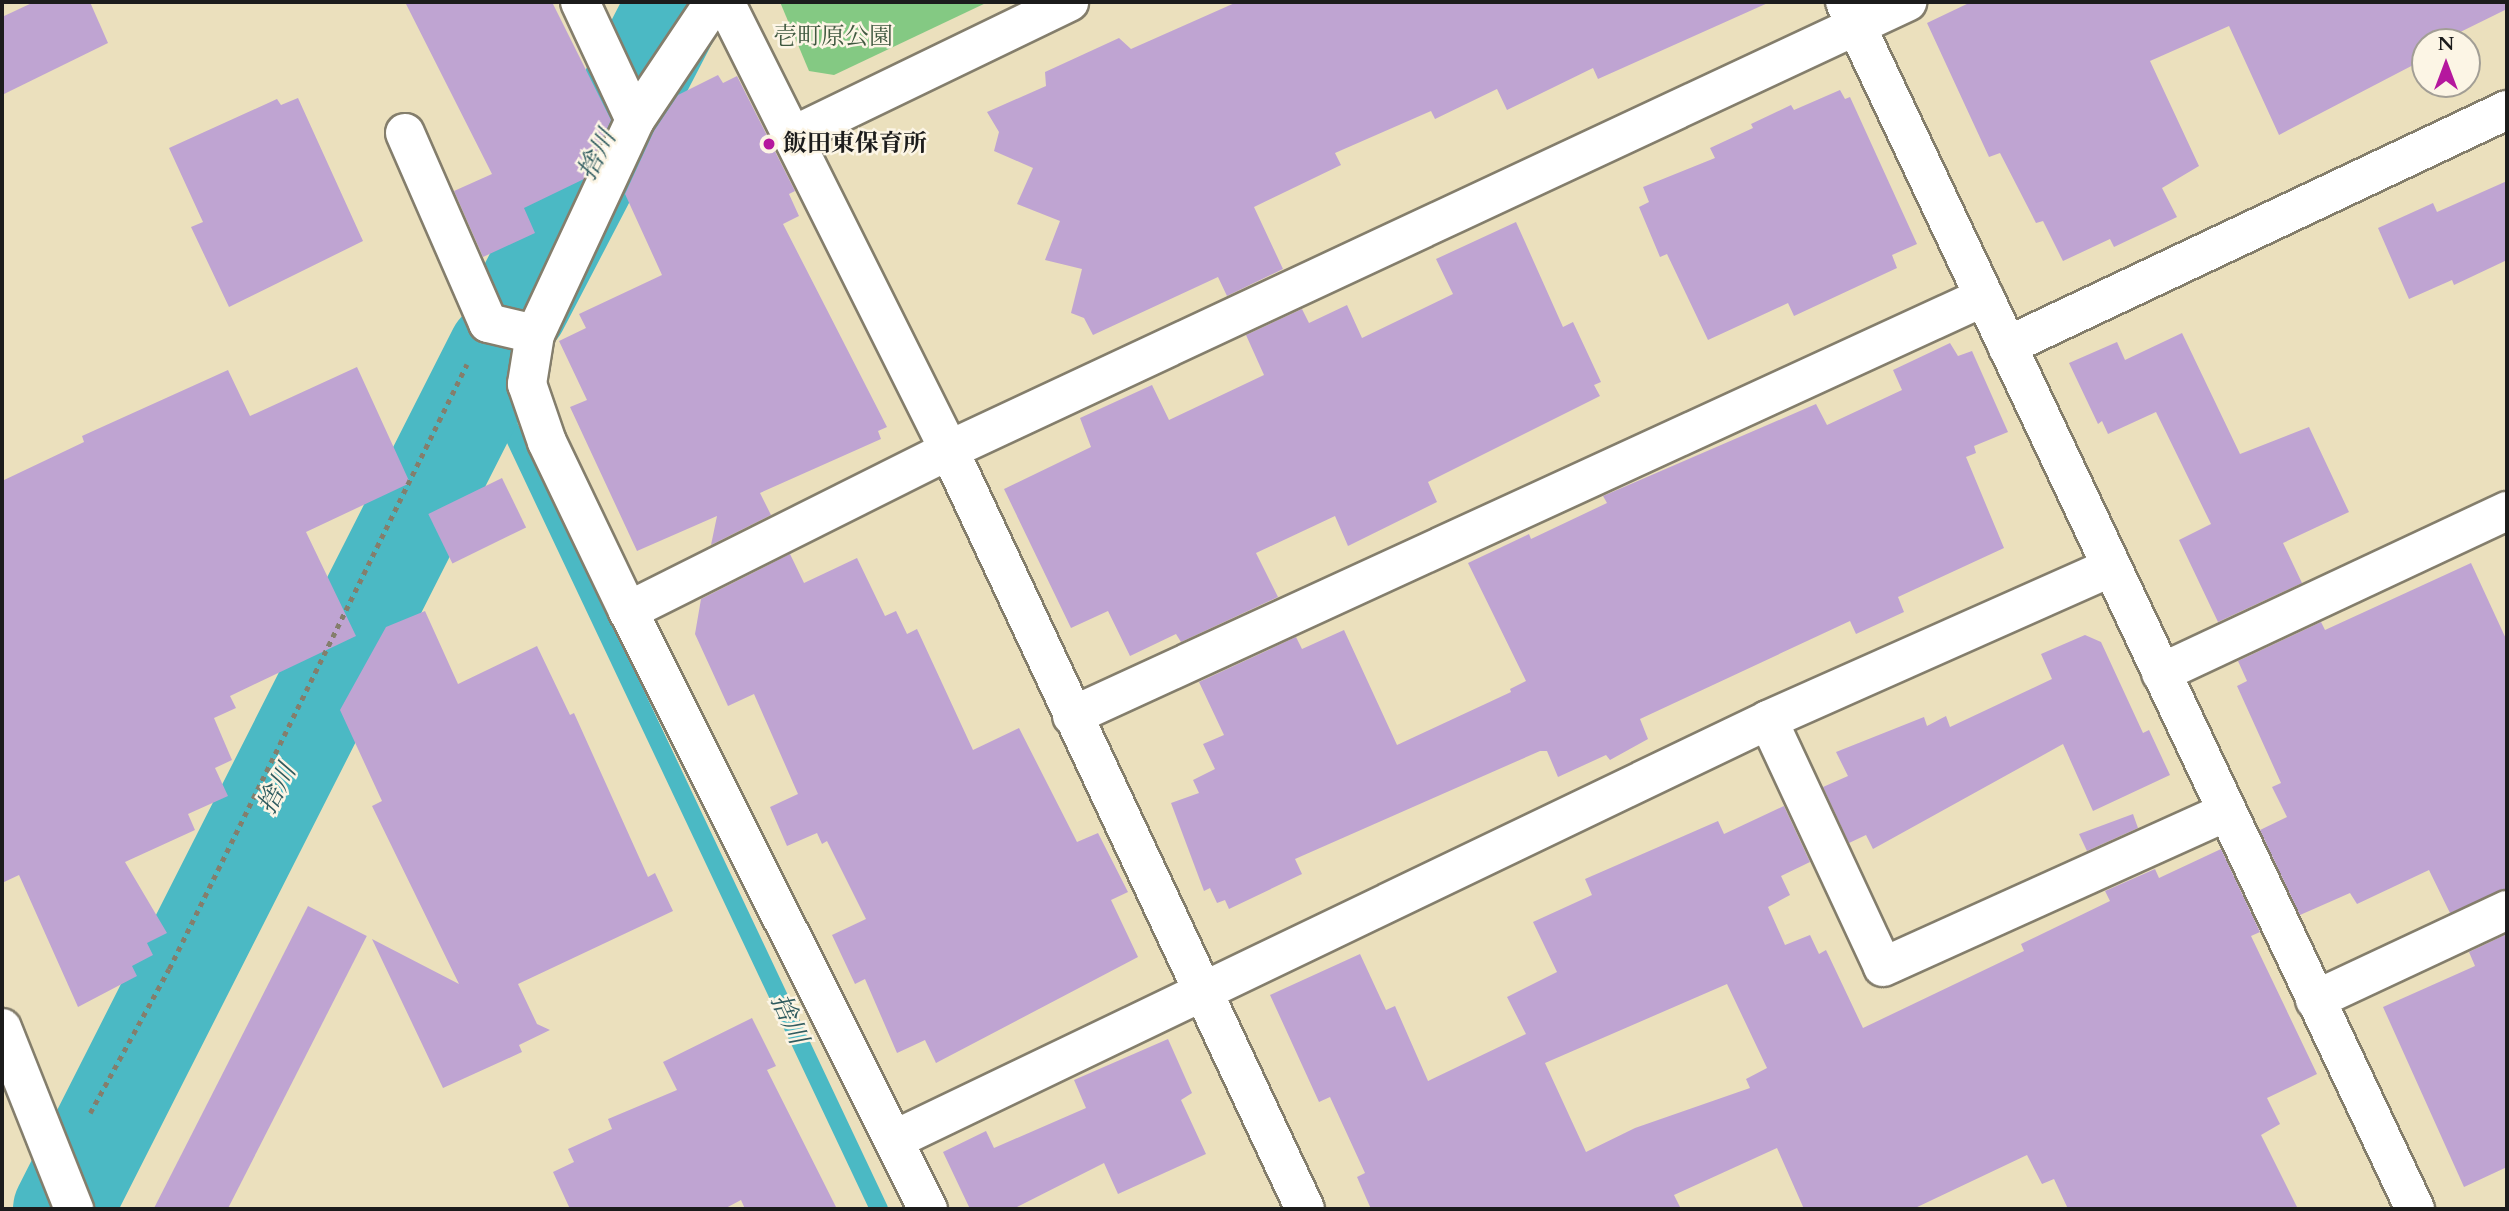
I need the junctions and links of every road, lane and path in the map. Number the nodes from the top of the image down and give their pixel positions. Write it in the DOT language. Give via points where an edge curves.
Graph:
graph roads {
  1 [pos="580,2"];
  2 [pos="714,2"];
  3 [pos="726,2"];
  4 [pos="1069,2"];
  5 [pos="1907,2"];
  6 [pos="1851,14"];
  7 [pos="2507,110"];
  8 [pos="635,120"];
  9 [pos="405,133"];
  10 [pos="793,136"];
  11 [pos="1984,297"];
  12 [pos="488,323"];
  13 [pos="535,334"];
  14 [pos="2007,346"];
  15 [pos="949,450"];
  16 [pos="2507,511"];
  17 [pos="2111,567"];
  18 [pos="628,611"];
  19 [pos="2161,673"];
  20 [pos="1072,716"];
  21 [pos="1769,720"];
  22 [pos="2227,812"];
  23 [pos="2507,910"];
  24 [pos="1202,992"];
  25 [pos="2315,1000"];
  26 [pos="2,1028"];
  27 [pos="896,1139"];
  28 [pos="59,1170"];
  29 [pos="74,1209"];
  30 [pos="928,1209"];
  31 [pos="1305,1209"];
  32 [pos="2415,1209"];
  1 -- 8 [label="street"];
  2 -- 8 [label="street"];
  3 -- 10 [label="street"];
  4 -- 10 [label="street"];
  5 -- 6 [label="street"];
  6 -- 11 [label="street"];
  6 -- 15 [label="street"];
  7 -- 14 [label="street"];
  8 -- 13 [label="street"];
  9 -- 12 [label="street"];
  10 -- 15 [label="street"];
  11 -- 14 [label="street"];
  11 -- 20 [label="street"];
  12 -- 13 [label="street"];
  12 -- 28 [label="path" via="175,957"];
  13 -- 18 [label="street" via="527,384 547,442"];
  14 -- 17 [label="street"];
  15 -- 18 [label="street"];
  15 -- 20 [label="street"];
  16 -- 19 [label="street"];
  17 -- 19 [label="street"];
  17 -- 21 [label="street"];
  18 -- 27 [label="street"];
  19 -- 22 [label="street"];
  20 -- 24 [label="street"];
  21 -- 22 [label="street" via="1883,967"];
  21 -- 24 [label="street"];
  22 -- 25 [label="street"];
  23 -- 25 [label="street"];
  24 -- 27 [label="street"];
  24 -- 31 [label="street"];
  25 -- 32 [label="street"];
  26 -- 28 [label="street"];
  27 -- 30 [label="street"];
  28 -- 29 [label="street"];
}
